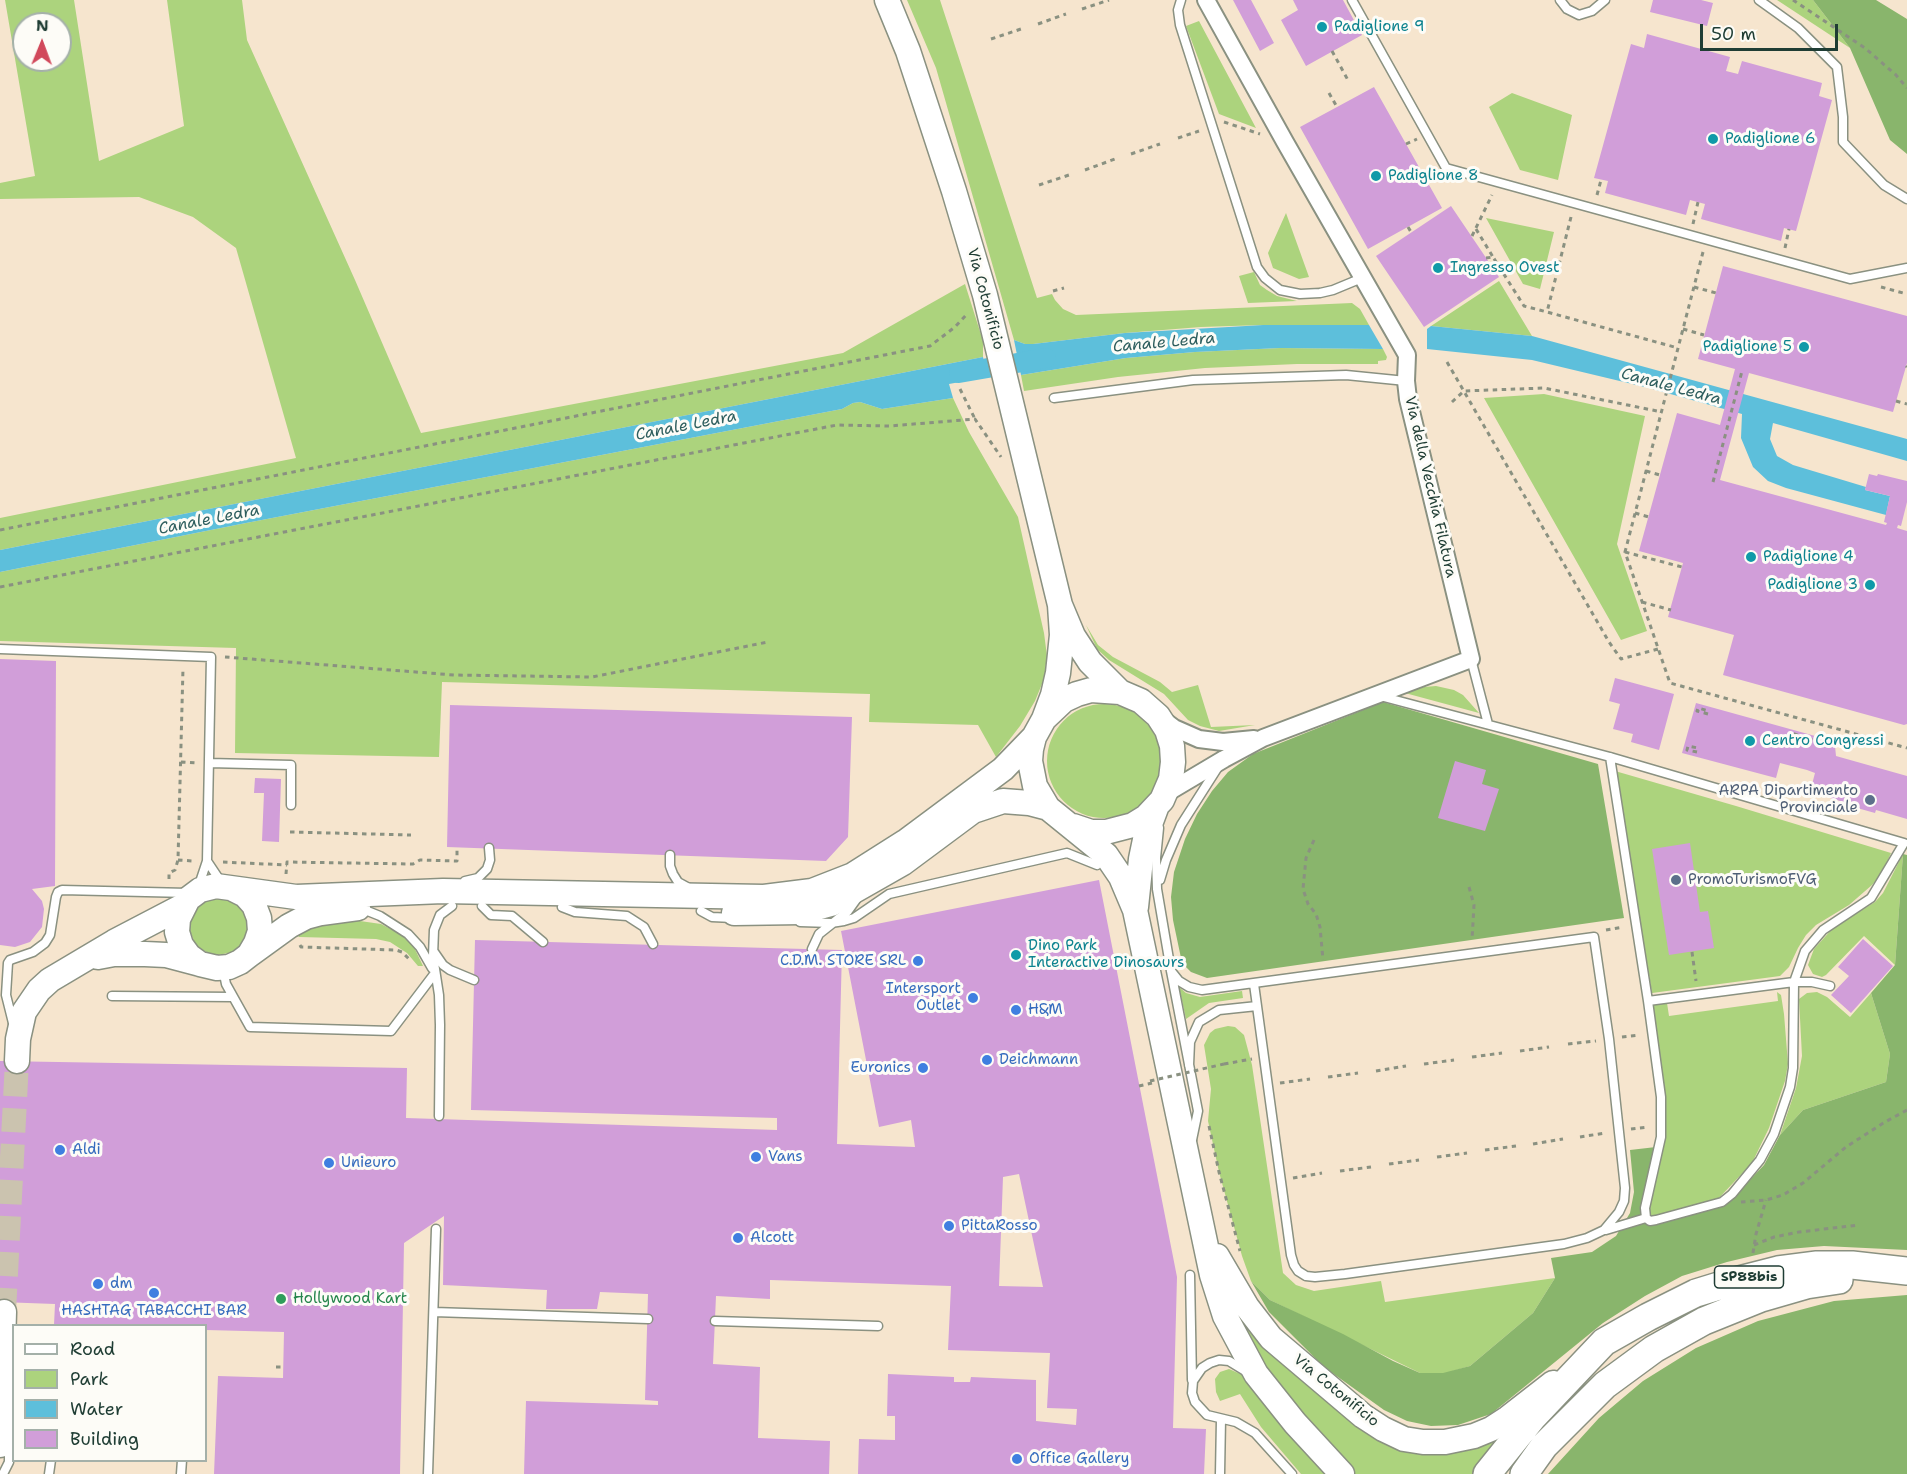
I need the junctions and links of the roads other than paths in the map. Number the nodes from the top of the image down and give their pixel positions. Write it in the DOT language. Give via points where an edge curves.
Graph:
graph roads {
  1 [pos="887,0"];
  2 [pos="1181,0"];
  3 [pos="1206,0"];
  4 [pos="1352,0"];
  5 [pos="1560,0"];
  6 [pos="1605,0"];
  7 [pos="1759,0"];
  8 [pos="1907,199"];
  9 [pos="1907,268"];
  10 [pos="1362,278"];
  11 [pos="1406,381"];
  12 [pos="1054,398"];
  13 [pos="1060,605"];
  14 [pos="0,649"];
  15 [pos="1471,659"];
  16 [pos="1120,692"];
  17 [pos="1377,695"];
  18 [pos="1158,716"];
  19 [pos="1488,724"];
  20 [pos="1039,728"];
  21 [pos="1263,738"];
  22 [pos="1610,757"];
  23 [pos="1224,759"];
  24 [pos="204,763"];
  25 [pos="1161,801"];
  26 [pos="291,805"];
  27 [pos="1056,815"];
  28 [pos="489,848"];
  29 [pos="670,855"];
  30 [pos="211,862"];
  31 [pos="1097,865"];
  32 [pos="419,882"];
  33 [pos="429,882"];
  34 [pos="229,888"];
  35 [pos="1157,889"];
  36 [pos="878,890"];
  37 [pos="395,892"];
  38 [pos="182,897"];
  39 [pos="764,897"];
  40 [pos="452,906"];
  41 [pos="482,906"];
  42 [pos="562,907"];
  43 [pos="360,908"];
  44 [pos="1136,910"];
  45 [pos="701,911"];
  46 [pos="831,923"];
  47 [pos="543,942"];
  48 [pos="653,945"];
  49 [pos="812,949"];
  50 [pos="433,950"];
  51 [pos="249,955"];
  52 [pos="84,960"];
  53 [pos="212,966"];
  54 [pos="1171,971"];
  55 [pos="435,973"];
  56 [pos="474,980"];
  57 [pos="1794,982"];
  58 [pos="1254,984"];
  59 [pos="1830,986"];
  60 [pos="112,996"];
  61 [pos="233,997"];
  62 [pos="1648,1001"];
  63 [pos="1257,1006"];
  64 [pos="17,1050"];
  65 [pos="1189,1065"];
  66 [pos="439,1116"];
  67 [pos="1188,1161"];
  68 [pos="1646,1218"];
  69 [pos="436,1229"];
  70 [pos="1604,1230"];
  71 [pos="1204,1233"];
  72 [pos="1907,1273"];
  73 [pos="1190,1275"];
  74 [pos="434,1312"];
  75 [pos="2,1317"];
  76 [pos="648,1319"];
  77 [pos="715,1321"];
  78 [pos="878,1326"];
  79 [pos="12,1332"];
  80 [pos="1604,1342"];
  81 [pos="1192,1388"];
  82 [pos="1276,1400"];
  83 [pos="1221,1419"];
  84 [pos="10,1420"];
  85 [pos="0,1445"];
  86 [pos="3,1474"];
  87 [pos="428,1474"];
  88 [pos="1220,1474"];
  89 [pos="1292,1474"];
  90 [pos="1342,1474"];
  91 [pos="1487,1474"];
  92 [pos="1524,1474"];
  1 -- 13 [label="street, Via Cotonificio" via="944,159 985,295"];
  2 -- 10 [label="lane" via="1180,25 1257,267 1280,290 1300,294 1333,290"];
  3 -- 10 [label="street, Via della Vecchia Filatura"];
  4 -- 9 [label="lane" via="1446,168 1850,279"];
  5 -- 6 [label="lane" via="1579,15 1592,11"];
  7 -- 8 [label="lane" via="1798,28 1837,68 1844,117 1843,142 1884,185"];
  10 -- 11 [label="street, Via della Vecchia Filatura" via="1407,355"];
  11 -- 12 [label="lane" via="1346,375 1204,380"];
  11 -- 15 [label="street, Via della Vecchia Filatura"];
  13 -- 16 [label="street, Via Cotonificio" via="1090,662"];
  13 -- 20 [label="street, Via Cotonificio" via="1061,657 1053,695"];
  14 -- 24 [label="lane" via="211,657"];
  15 -- 17 [label="street"];
  15 -- 19 [label="lane"];
  16 -- 18 [label="street, Via Cotonificio" via="1141,701"];
  16 -- 20 [label="street, Via Cotonificio" via="1098,690 1077,694 1064,700"];
  17 -- 19 [label="lane"];
  17 -- 21 [label="street"];
  18 -- 21 [label="street" via="1199,739 1239,742"];
  18 -- 25 [label="street, Via Cotonificio" via="1167,730 1173,754 1171,779"];
  19 -- 22 [label="lane"];
  20 -- 27 [label="street, Via Cotonificio" via="1030,761 1032,774 1035,786"];
  20 -- 39 [label="street" via="1003,769 905,842 853,875 812,891"];
  21 -- 23 [label="street"];
  22 -- 57 [label="lane" via="1904,843 1871,898 1815,938 1805,951"];
  22 -- 62 [label="lane"];
  23 -- 25 [label="street"];
  23 -- 35 [label="lane" via="1181,825"];
  24 -- 26 [label="lane" via="291,765"];
  24 -- 30 [label="lane"];
  25 -- 27 [label="street" via="1133,825 1106,832 1091,832"];
  25 -- 35 [label="lane"];
  25 -- 44 [label="street, Via Cotonificio" via="1146,835"];
  27 -- 36 [label="street" via="1015,801 973,811 903,863"];
  27 -- 44 [label="street, Via Cotonificio" via="1106,855"];
  28 -- 33 [label="lane" via="489,864 478,878"];
  29 -- 39 [label="lane" via="673,874 686,887"];
  30 -- 34 [label="lane"];
  30 -- 38 [label="lane"];
  31 -- 36 [label="lane" via="1067,853"];
  32 -- 37 [label="lane"];
  34 -- 37 [label="street" via="296,897"];
  34 -- 38 [label="street" via="207,887"];
  34 -- 51 [label="street" via="245,895 258,918 258,937"];
  35 -- 54 [label="lane"];
  36 -- 45 [label="street" via="802,912"];
  36 -- 46 [label="lane"];
  36 -- 46 [label="lane" via="854,918"];
  37 -- 39 [label="street"];
  38 -- 52 [label="street"];
  38 -- 53 [label="street" via="179,939 189,956"];
  38 -- 64 [label="lane" via="58,892 45,943 10,960 7,967 6,994"];
  40 -- 41 [label="street"];
  40 -- 43 [label="street"];
  40 -- 50 [label="lane" via="435,922"];
  41 -- 42 [label="street"];
  41 -- 47 [label="lane" via="492,915 513,916"];
  42 -- 45 [label="street"];
  42 -- 48 [label="lane" via="575,912 627,916 644,927"];
  43 -- 51 [label="street" via="306,917"];
  43 -- 55 [label="lane" via="408,934"];
  44 -- 67 [label="street, Via Cotonificio"];
  45 -- 46 [label="lane" via="712,917"];
  46 -- 49 [label="lane" via="819,934"];
  50 -- 55 [label="lane"];
  50 -- 56 [label="lane" via="443,965"];
  51 -- 53 [label="street" via="240,962"];
  52 -- 53 [label="street" via="114,954 145,954"];
  52 -- 64 [label="street" via="39,990 24,1012"];
  53 -- 61 [label="lane"];
  54 -- 58 [label="lane" via="1179,981 1202,990"];
  54 -- 65 [label="lane"];
  55 -- 61 [label="lane" via="391,1031 249,1027"];
  55 -- 66 [label="lane" via="440,1025"];
  57 -- 59 [label="lane"];
  57 -- 62 [label="lane"];
  57 -- 68 [label="lane" via="1793,1068 1774,1134 1760,1160 1722,1202 1656,1220"];
  58 -- 63 [label="lane"];
  58 -- 70 [label="lane" via="1594,937 1625,1188 1620,1212"];
  60 -- 61 [label="lane"];
  62 -- 68 [label="lane" via="1661,1137"];
  63 -- 65 [label="lane" via="1219,1010 1199,1022 1190,1042"];
  63 -- 70 [label="lane" via="1291,1255 1298,1271 1316,1277 1345,1274 1564,1244"];
  65 -- 67 [label="lane" via="1198,1111"];
  67 -- 71 [label="street, Via Cotonificio"];
  68 -- 70 [label="lane"];
  69 -- 74 [label="lane"];
  71 -- 80 [label="street, Via Cotonificio" via="1247,1308 1271,1338 1363,1416 1404,1439 1452,1442 1491,1429"];
  71 -- 82 [label="street, Via Cotonificio" via="1225,1316 1256,1374"];
  72 -- 80 [label="main road, SP88bis" via="1851,1265 1778,1270 1696,1293"];
  72 -- 92 [label="main road, SP88bis" via="1806,1285 1704,1321 1654,1349 1605,1385 1544,1446"];
  73 -- 81 [label="lane"];
  74 -- 76 [label="lane"];
  74 -- 87 [label="lane"];
  75 -- 79 [label="lane"];
  75 -- 85 [label="street"];
  77 -- 78 [label="lane"];
  80 -- 91 [label="main road, SP88bis" via="1532,1418"];
  81 -- 82 [label="lane" via="1202,1368 1224,1360 1243,1369"];
  81 -- 83 [label="lane" via="1199,1408"];
  82 -- 90 [label="street, Via Cotonificio"];
  83 -- 88 [label="lane"];
  83 -- 89 [label="lane" via="1255,1433"];
  84 -- 86 [label="lane" via="9,1462"];
}
